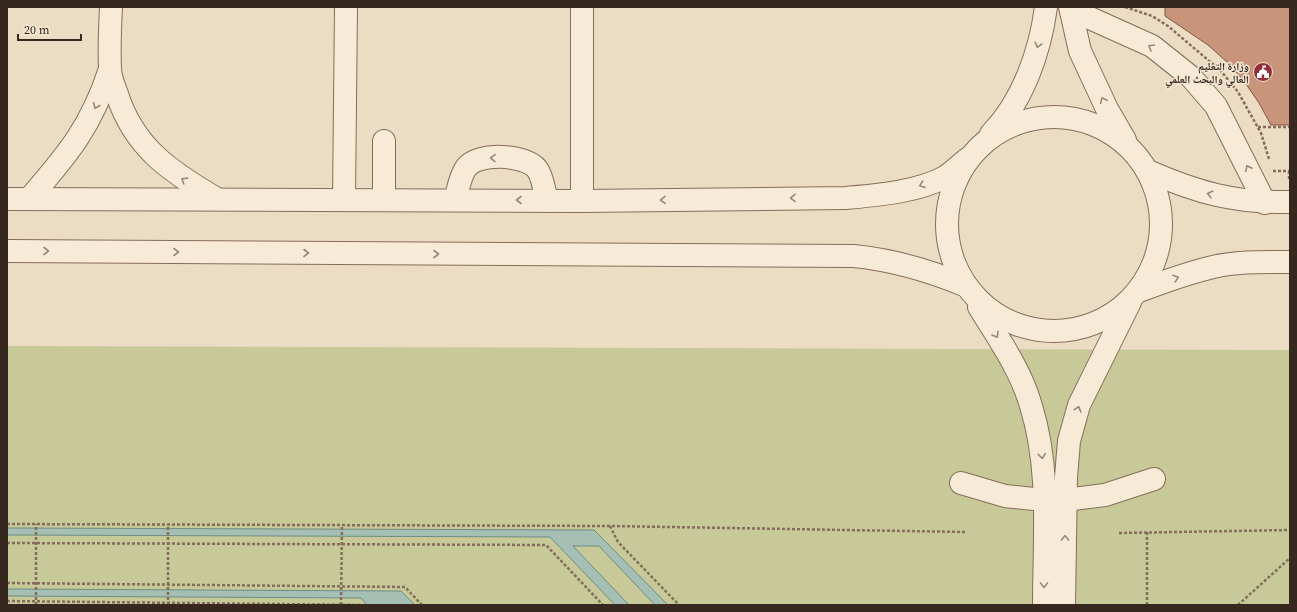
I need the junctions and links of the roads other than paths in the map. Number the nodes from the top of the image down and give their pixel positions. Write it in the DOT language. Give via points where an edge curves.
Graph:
graph roads {
  1 [pos="110,7"];
  2 [pos="346,7"];
  3 [pos="582,7"];
  4 [pos="1046,7"];
  5 [pos="1070,7"];
  6 [pos="110,69"];
  7 [pos="384,142"];
  8 [pos="1129,146"];
  9 [pos="971,154"];
  10 [pos="1148,170"];
  11 [pos="7,199"];
  12 [pos="30,199"];
  13 [pos="344,199"];
  14 [pos="218,200"];
  15 [pos="384,200"];
  16 [pos="455,200"];
  17 [pos="547,201"];
  18 [pos="582,201"];
  19 [pos="1290,202"];
  20 [pos="1265,203"];
  21 [pos="7,251"];
  22 [pos="1290,262"];
  23 [pos="966,288"];
  24 [pos="1135,295"];
  25 [pos="1154,479"];
  26 [pos="961,483"];
  27 [pos="1055,500"];
  28 [pos="1044,605"];
  29 [pos="1064,605"];
  1 -- 6 [label="street"];
  2 -- 13 [label="street"];
  3 -- 18 [label="street"];
  4 -- 9 [label="street, one-way" via="1035,56 1022,89 1004,120"];
  8 -- 5 [label="street, one-way" via="1107,109 1080,51"];
  20 -- 5 [label="street, one-way" via="1216,106 1191,77 1152,46"];
  6 -- 12 [label="street, one-way" via="94,113 82,133 69,153"];
  14 -- 6 [label="street, one-way" via="167,168 144,144 124,112"];
  7 -- 15 [label="street"];
  8 -- 9 [label="street" via="1101,127 1069,117 1034,118 1002,129"];
  8 -- 10 [label="street"];
  9 -- 18 [label="street, one-way" via="945,176 914,188 880,195 846,198"];
  9 -- 23 [label="street" via="954,182 947,208 946,235 952,260"];
  20 -- 10 [label="street, one-way" via="1208,194 1180,185"];
  10 -- 24 [label="street" via="1159,200 1162,232 1155,263"];
  11 -- 12 [label="street"];
  12 -- 14 [label="street"];
  13 -- 14 [label="street"];
  13 -- 15 [label="street"];
  15 -- 16 [label="street"];
  17 -- 16 [label="street, one-way"];
  17 -- 16 [label="street, one-way" via="540,175 532,164 518,158 475,160 465,168"];
  17 -- 18 [label="street"];
  19 -- 20 [label="street"];
  21 -- 23 [label="street, one-way" via="854,256 905,264 935,273"];
  24 -- 22 [label="street, one-way" via="1177,277 1214,266 1251,262"];
  23 -- 24 [label="street" via="995,315 1030,329 1067,331 1102,321"];
  23 -- 27 [label="street, one-way" via="1016,369 1031,404"];
  27 -- 24 [label="street, one-way" via="1079,405"];
  25 -- 27 [label="street" via="1104,495"];
  26 -- 27 [label="street" via="1006,496"];
  27 -- 28 [label="street, one-way"];
  29 -- 27 [label="street, one-way"];
}
